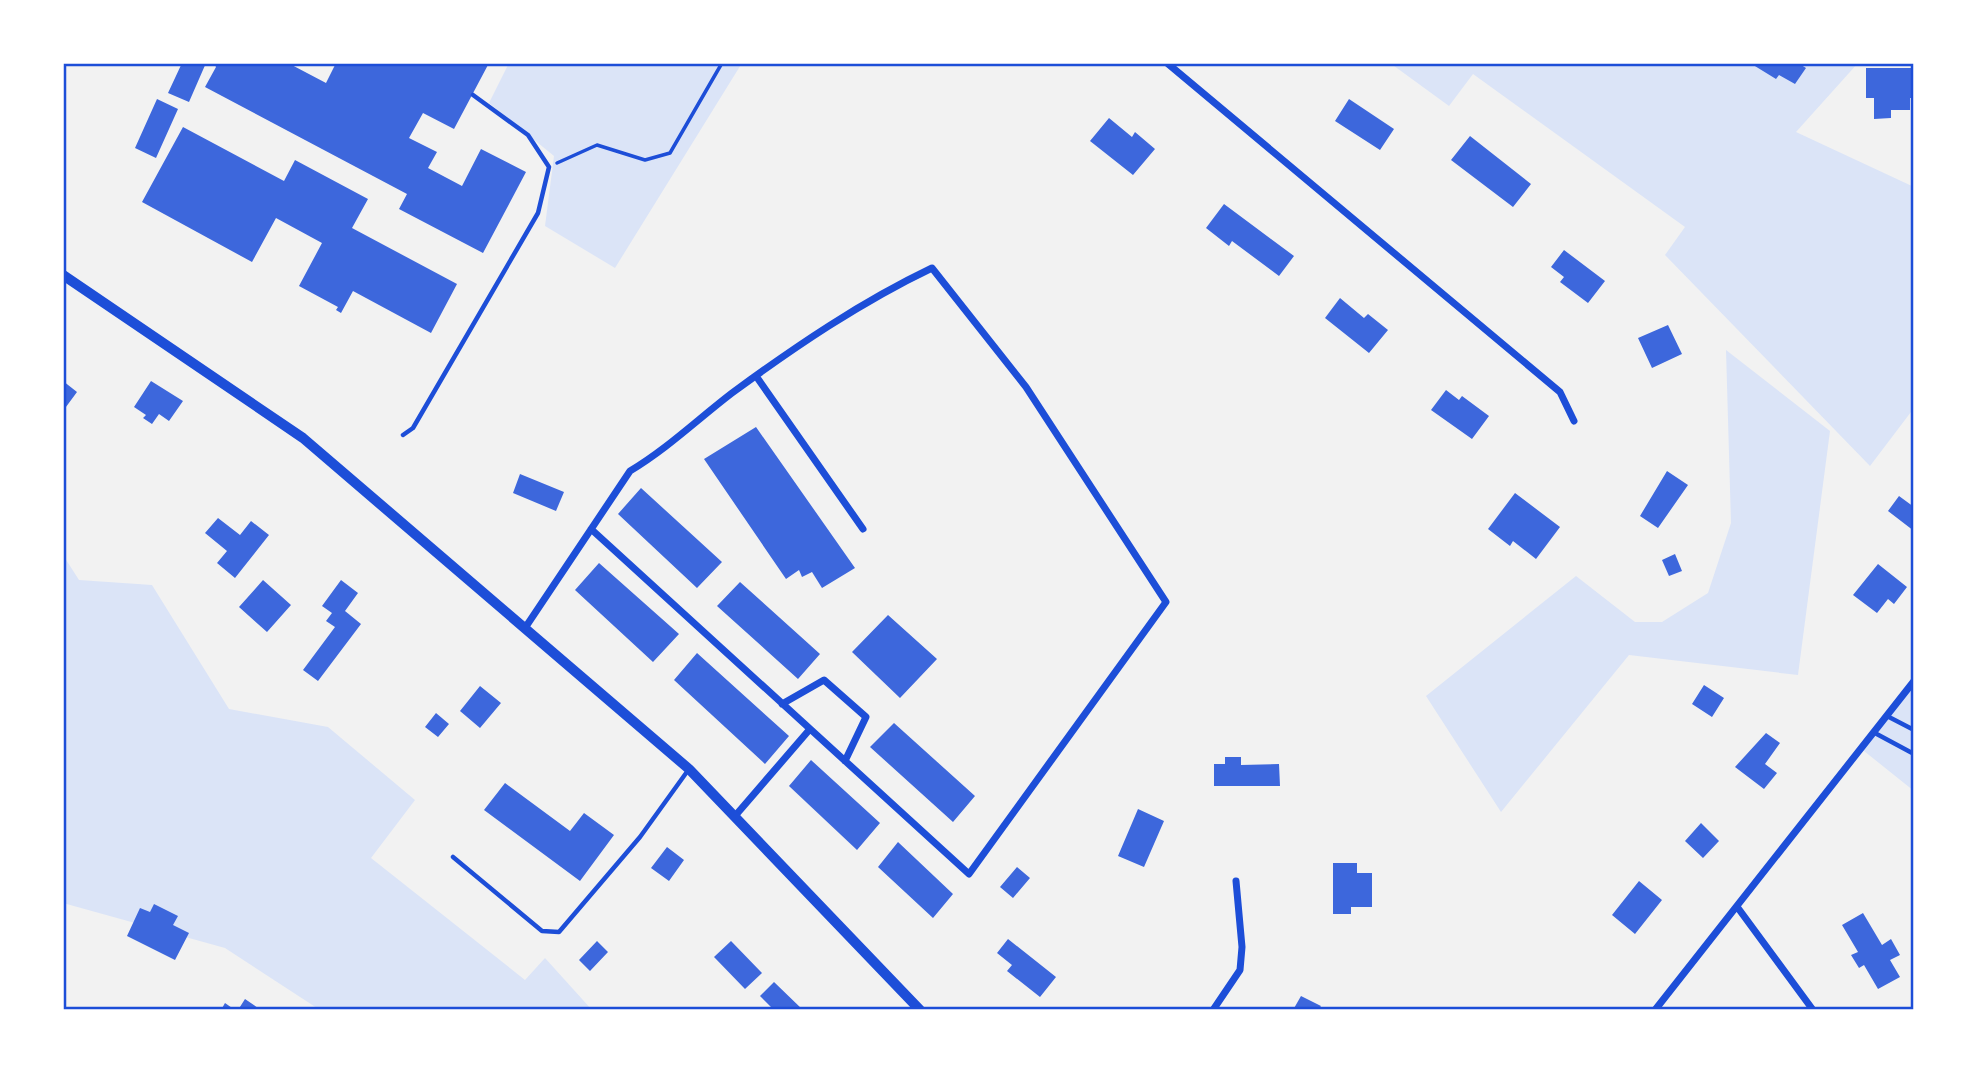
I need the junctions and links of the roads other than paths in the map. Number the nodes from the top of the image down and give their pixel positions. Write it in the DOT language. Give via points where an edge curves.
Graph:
graph roads {
  1 [pos="1167,63"];
  2 [pos="474,95"];
  3 [pos="63,275"];
  4 [pos="756,376"];
  5 [pos="1574,421"];
  6 [pos="403,435"];
  7 [pos="591,529"];
  8 [pos="863,529"];
  9 [pos="525,628"];
  10 [pos="1914,681"];
  11 [pos="782,704"];
  12 [pos="1886,715"];
  13 [pos="810,729"];
  14 [pos="1914,730"];
  15 [pos="1872,731"];
  16 [pos="1914,754"];
  17 [pos="845,761"];
  18 [pos="689,769"];
  19 [pos="734,816"];
  20 [pos="453,857"];
  21 [pos="1236,881"];
  22 [pos="1738,908"];
  23 [pos="920,1010"];
  24 [pos="1213,1010"];
  25 [pos="1655,1010"];
  26 [pos="1813,1010"];
  1 -- 5 [label="street" via="1560,392"];
  2 -- 6 [label="lane" via="528,135 549,167 538,213 413,428"];
  3 -- 9 [label="street" via="303,438"];
  4 -- 7 [label="street" via="656,456 630,471"];
  4 -- 8 [label="street"];
  4 -- 17 [label="street" via="872,297 932,268 1026,387 1166,602 969,874"];
  7 -- 9 [label="street"];
  7 -- 11 [label="street"];
  9 -- 18 [label="street"];
  10 -- 12 [label="street"];
  11 -- 13 [label="street"];
  11 -- 17 [label="street" via="824,680 866,717"];
  12 -- 14 [label="lane"];
  12 -- 15 [label="street"];
  13 -- 17 [label="street"];
  13 -- 19 [label="street"];
  15 -- 16 [label="lane"];
  15 -- 22 [label="street"];
  18 -- 19 [label="street"];
  18 -- 20 [label="lane" via="640,837 559,932 542,931"];
  19 -- 23 [label="street"];
  21 -- 24 [label="street" via="1240,970"];
  22 -- 25 [label="street"];
  22 -- 26 [label="street"];
}
